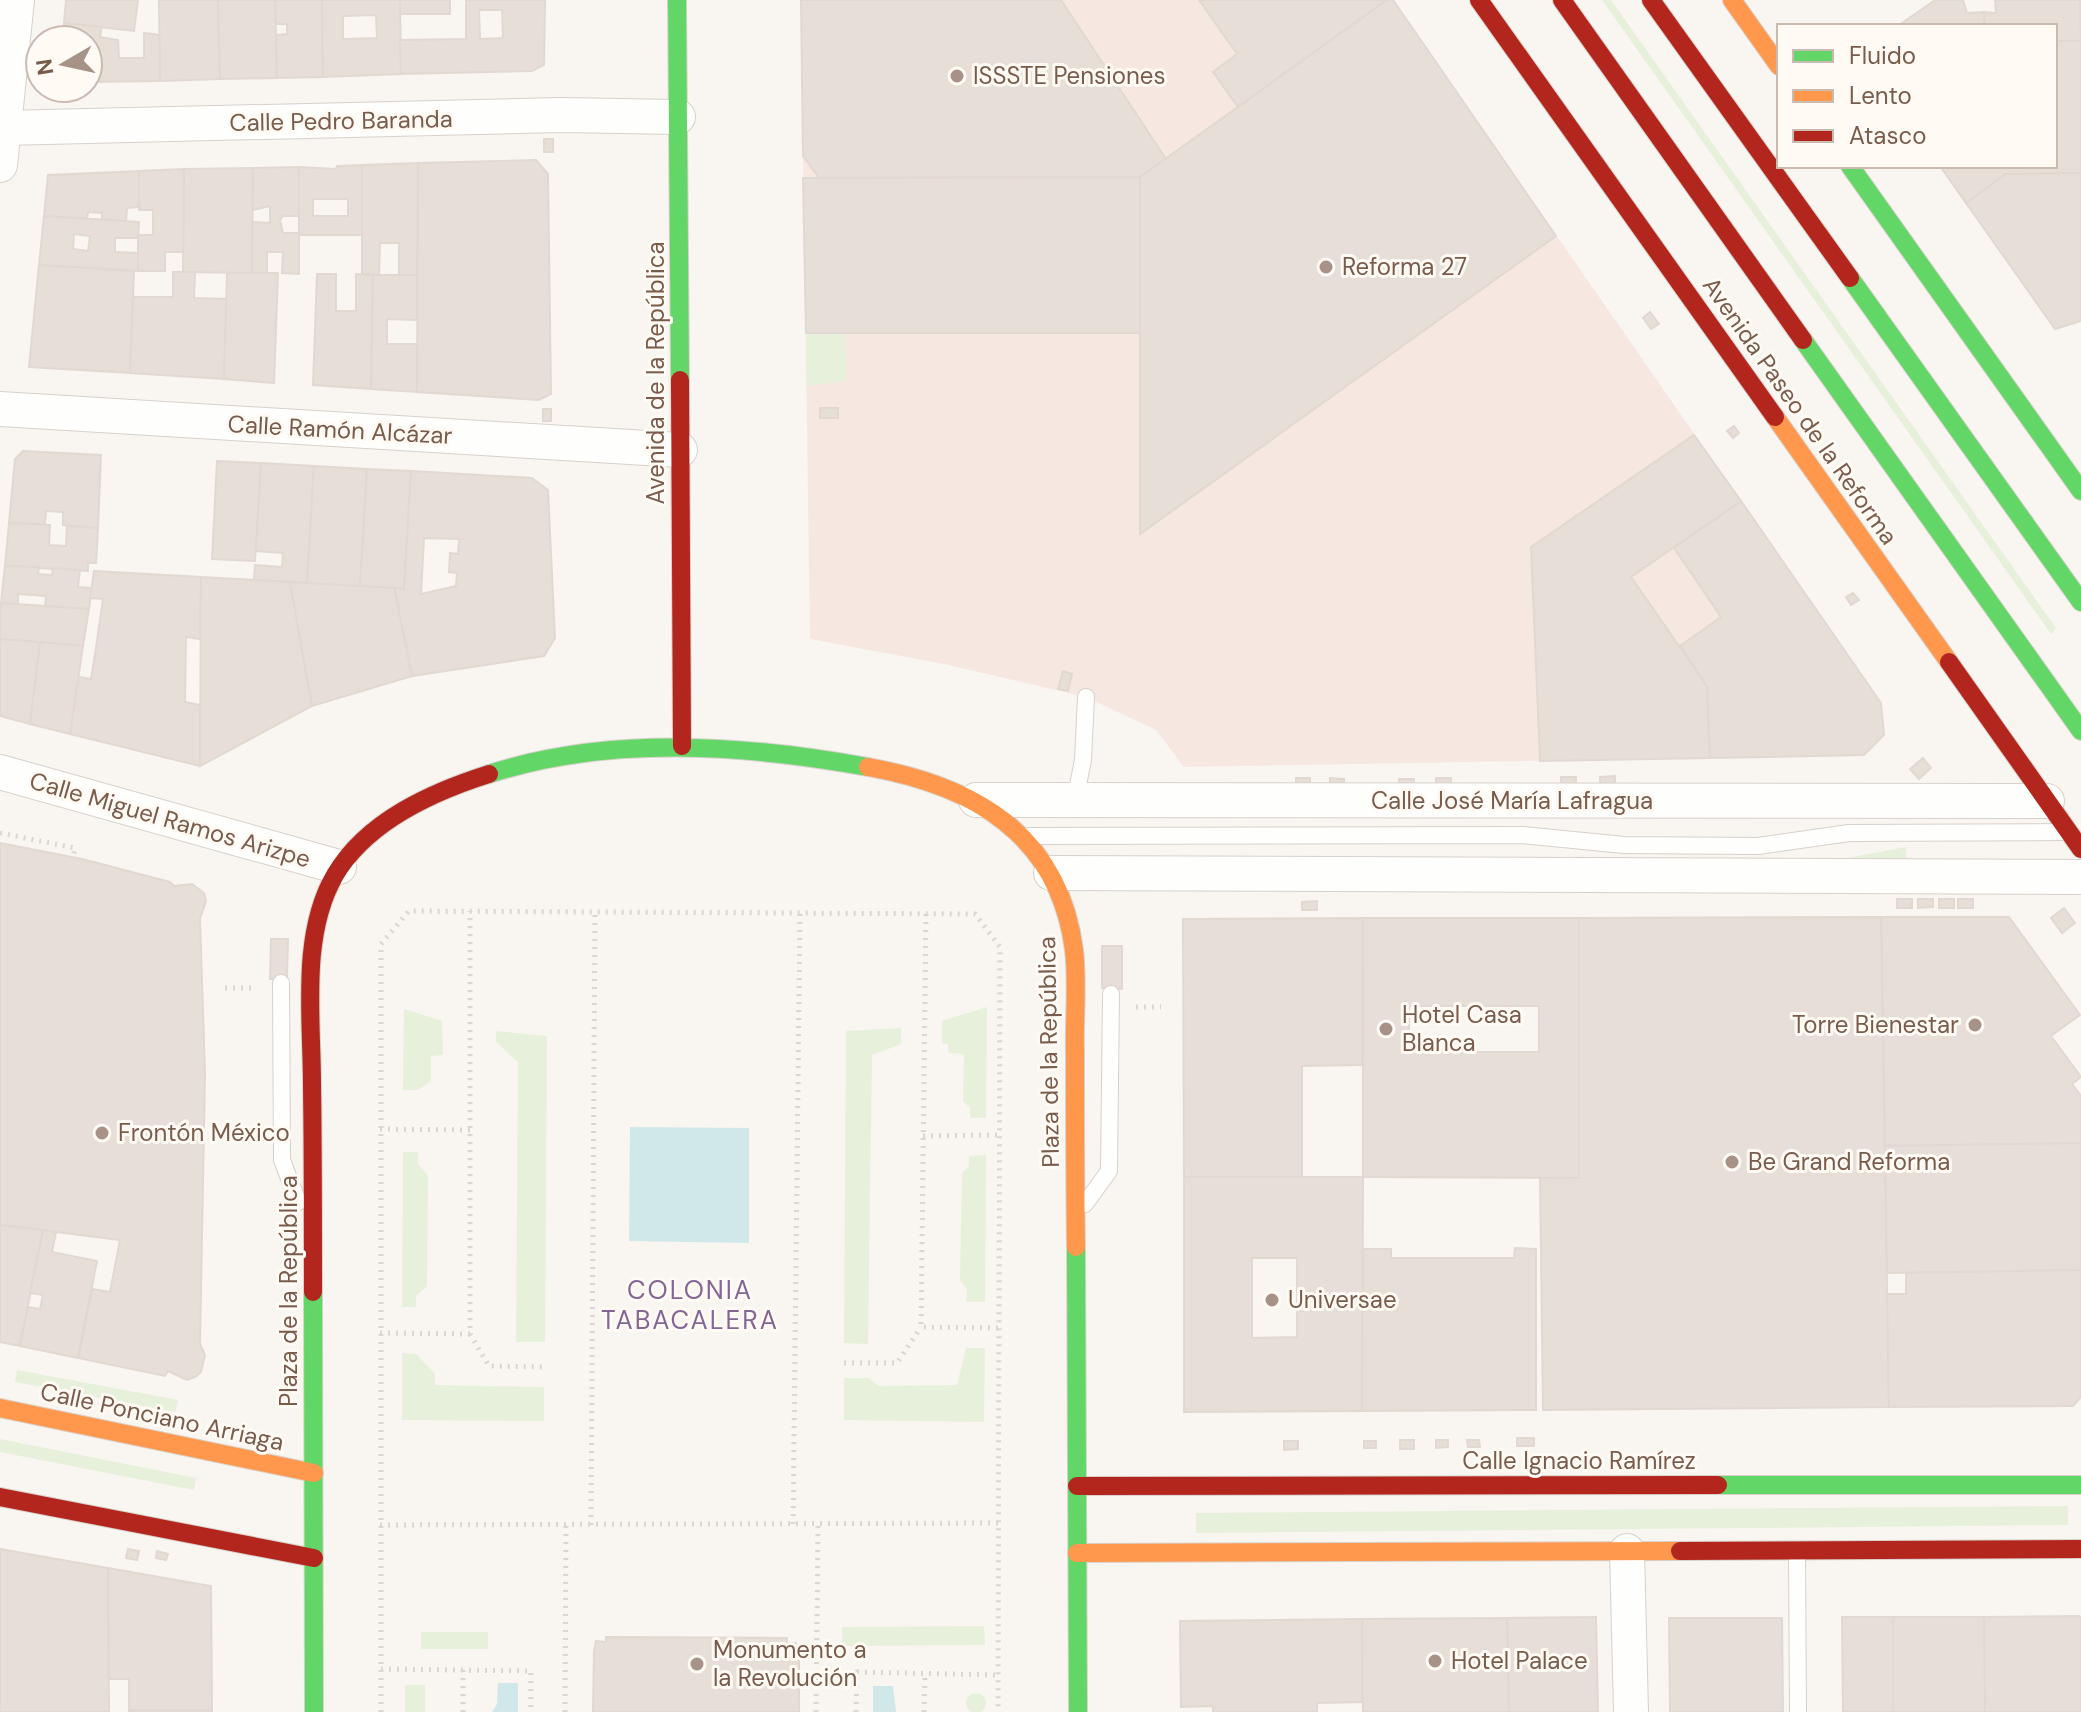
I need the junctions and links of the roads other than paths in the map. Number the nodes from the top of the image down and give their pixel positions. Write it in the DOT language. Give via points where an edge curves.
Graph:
graph roads {
  1 [pos="17,0"];
  2 [pos="677,0"];
  3 [pos="1479,0"];
  4 [pos="1562,0"];
  5 [pos="1651,0"];
  6 [pos="1732,0"];
  7 [pos="1777,63"];
  8 [pos="678,117"];
  9 [pos="4,128"];
  10 [pos="0,165"];
  11 [pos="1851,168"];
  12 [pos="0,409"];
  13 [pos="680,450"];
  14 [pos="2081,491"];
  15 [pos="2081,602"];
  16 [pos="1086,697"];
  17 [pos="2081,731"];
  18 [pos="682,746"];
  19 [pos="0,772"];
  20 [pos="976,800"];
  21 [pos="1075,800"];
  22 [pos="2047,801"];
  23 [pos="2075,827"];
  24 [pos="1023,836"];
  25 [pos="2081,849"];
  26 [pos="339,867"];
  27 [pos="1051,873"];
  28 [pos="2081,877"];
  29 [pos="281,983"];
  30 [pos="1111,994"];
  31 [pos="1076,1217"];
  32 [pos="313,1240"];
  33 [pos="0,1408"];
  34 [pos="314,1473"];
  35 [pos="2081,1485"];
  36 [pos="1077,1486"];
  37 [pos="0,1497"];
  38 [pos="2081,1549"];
  39 [pos="1797,1550"];
  40 [pos="1627,1551"];
  41 [pos="1077,1553"];
  42 [pos="314,1558"];
  43 [pos="314,1712"];
  44 [pos="1078,1712"];
  45 [pos="1631,1712"];
  46 [pos="1798,1712"];
  1 -- 9 [label="street"];
  2 -- 8 [label="main road, Avenida de la República"];
  3 -- 22 [label="main road, Avenida Paseo de la Reforma"];
  4 -- 17 [label="main road, Avenida Paseo de la Reforma"];
  5 -- 15 [label="main road"];
  6 -- 7 [label="main road"];
  8 -- 9 [label="street, Calle Pedro Baranda"];
  8 -- 13 [label="main road, Avenida de la República"];
  9 -- 10 [label="street"];
  11 -- 14 [label="main road"];
  12 -- 13 [label="street, Calle Ramón Alcázar"];
  13 -- 18 [label="main road, Avenida de la República"];
  16 -- 21 [label="lane"];
  18 -- 20 [label="main road, Plaza de la República" via="825,757 911,777"];
  18 -- 26 [label="main road, Plaza de la República" via="573,756 475,777 399,812"];
  19 -- 26 [label="street, Calle Miguel Ramos Arizpe"];
  20 -- 21 [label="street, Calle José María Lafragua"];
  20 -- 24 [label="main road, Plaza de la República"];
  21 -- 22 [label="street, Calle José María Lafragua"];
  22 -- 23 [label="main road, Avenida Paseo de la Reforma"];
  23 -- 24 [label="lane" via="1849,833 1758,846 1624,845 1523,835"];
  23 -- 25 [label="main road, Avenida Paseo de la Reforma"];
  24 -- 27 [label="main road, Plaza de la República"];
  26 -- 32 [label="main road, Plaza de la República" via="319,918 312,958"];
  27 -- 28 [label="street"];
  27 -- 31 [label="main road, Plaza de la República" via="1069,916 1074,951"];
  29 -- 32 [label="lane" via="282,1160"];
  30 -- 31 [label="lane" via="1109,1171"];
  31 -- 36 [label="main road, Plaza de la República"];
  32 -- 34 [label="main road, Plaza de la República"];
  33 -- 34 [label="main road, Calle Ponciano Arriaga"];
  34 -- 42 [label="main road, Plaza de la República"];
  35 -- 36 [label="main road, Calle Ignacio Ramírez"];
  36 -- 41 [label="main road, Plaza de la República"];
  37 -- 42 [label="main road"];
  38 -- 39 [label="main road"];
  39 -- 40 [label="main road"];
  39 -- 46 [label="lane"];
  40 -- 41 [label="main road"];
  40 -- 45 [label="street"];
  41 -- 44 [label="main road, Plaza de la República"];
  42 -- 43 [label="main road, Plaza de la República"];
}
